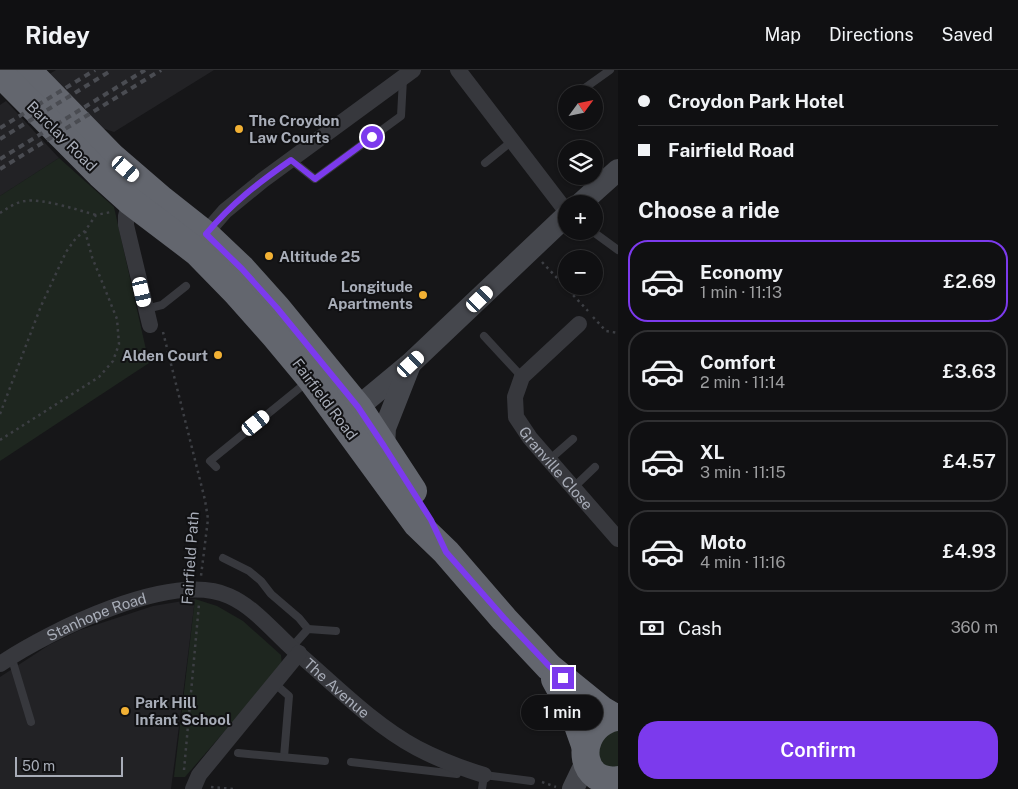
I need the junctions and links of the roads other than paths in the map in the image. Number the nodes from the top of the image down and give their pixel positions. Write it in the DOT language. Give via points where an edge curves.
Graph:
graph roads {
  1 [pos="458,70"];
  2 [pos="610,70"];
  3 [pos="0,73"];
  4 [pos="408,73"];
  5 [pos="29,82"];
  6 [pos="589,85"];
  7 [pos="82,141"];
  8 [pos="512,141"];
  9 [pos="291,160"];
  10 [pos="485,163"];
  11 [pos="618,170"];
  12 [pos="590,195"];
  13 [pos="558,201"];
  14 [pos="122,206"];
  15 [pos="558,224"];
  16 [pos="603,239"];
  17 [pos="201,243"];
  18 [pos="618,250"];
  19 [pos="186,286"];
  20 [pos="146,309"];
  21 [pos="579,324"];
  22 [pos="156,329"];
  23 [pos="484,336"];
  24 [pos="411,364"];
  25 [pos="522,377"];
  26 [pos="311,379"];
  27 [pos="349,414"];
  28 [pos="573,439"];
  29 [pos="384,446"];
  30 [pos="549,460"];
  31 [pos="216,467"];
  32 [pos="595,467"];
  33 [pos="573,488"];
  34 [pos="618,539"];
  35 [pos="446,552"];
  36 [pos="223,558"];
  37 [pos="200,590"];
  38 [pos="308,629"];
  39 [pos="336,631"];
  40 [pos="295,650"];
  41 [pos="6,660"];
  42 [pos="549,666"];
  43 [pos="274,683"];
  44 [pos="617,716"];
  45 [pos="31,722"];
  46 [pos="238,753"];
  47 [pos="586,754"];
  48 [pos="284,757"];
  49 [pos="325,761"];
  50 [pos="351,762"];
  51 [pos="459,768"];
  52 [pos="530,781"];
  53 [pos="483,782"];
  54 [pos="611,784"];
  55 [pos="194,787"];
  56 [pos="574,789"];
  1 -- 8 [label="street"];
  2 -- 6 [label="lane"];
  3 -- 5 [label="highway, Barclay Road"];
  4 -- 9 [label="street"];
  4 -- 9 [label="lane" via="402,116 315,179"];
  5 -- 7 [label="highway, Barclay Road"];
  7 -- 14 [label="highway, Barclay Road"];
  7 -- 17 [label="highway, Barclay Road" via="133,176"];
  8 -- 10 [label="lane"];
  8 -- 13 [label="street"];
  9 -- 17 [label="street" via="225,211"];
  11 -- 12 [label="street"];
  14 -- 17 [label="highway, Barclay Road"];
  14 -- 20 [label="street"];
  15 -- 24 [label="street"];
  16 -- 18 [label="lane"];
  17 -- 26 [label="highway, Fairfield Road"];
  17 -- 27 [label="highway, Fairfield Road" via="242,269 277,308"];
  19 -- 20 [label="lane" via="162,305"];
  20 -- 22 [label="street"];
  21 -- 25 [label="street"];
  23 -- 25 [label="lane"];
  24 -- 27 [label="street"];
  24 -- 29 [label="street" via="385,428"];
  25 -- 30 [label="street, Granville Close" via="515,397 516,416"];
  26 -- 27 [label="highway, Fairfield Road"];
  26 -- 31 [label="lane" via="210,461"];
  27 -- 29 [label="highway, Fairfield Road"];
  27 -- 35 [label="highway, Fairfield Road" via="412,518"];
  28 -- 30 [label="lane"];
  29 -- 35 [label="highway, Fairfield Road" via="431,520"];
  30 -- 33 [label="street, Granville Close"];
  32 -- 33 [label="lane"];
  33 -- 34 [label="street, Granville Close"];
  35 -- 42 [label="highway, Fairfield Road"];
  36 -- 38 [label="lane" via="261,581 270,594"];
  37 -- 40 [label="street, The Avenue" via="220,592 244,604"];
  37 -- 41 [label="street, Stanhope Road" via="171,592 112,607 60,629"];
  38 -- 39 [label="lane"];
  38 -- 40 [label="lane"];
  40 -- 43 [label="street"];
  40 -- 51 [label="street, The Avenue" via="392,732"];
  41 -- 45 [label="lane"];
  42 -- 44 [label="highway, Fairfield Road" via="602,710"];
  42 -- 47 [label="highway, Fairfield Road" via="574,714"];
  43 -- 48 [label="lane" via="289,696"];
  43 -- 55 [label="street" via="199,775"];
  44 -- 47 [label="highway" via="595,727 589,735"];
  46 -- 48 [label="lane"];
  47 -- 54 [label="highway" via="596,774"];
  47 -- 56 [label="street"];
  48 -- 49 [label="lane"];
  50 -- 51 [label="lane" via="457,774"];
  51 -- 53 [label="street, The Avenue"];
  52 -- 53 [label="lane"];
}
